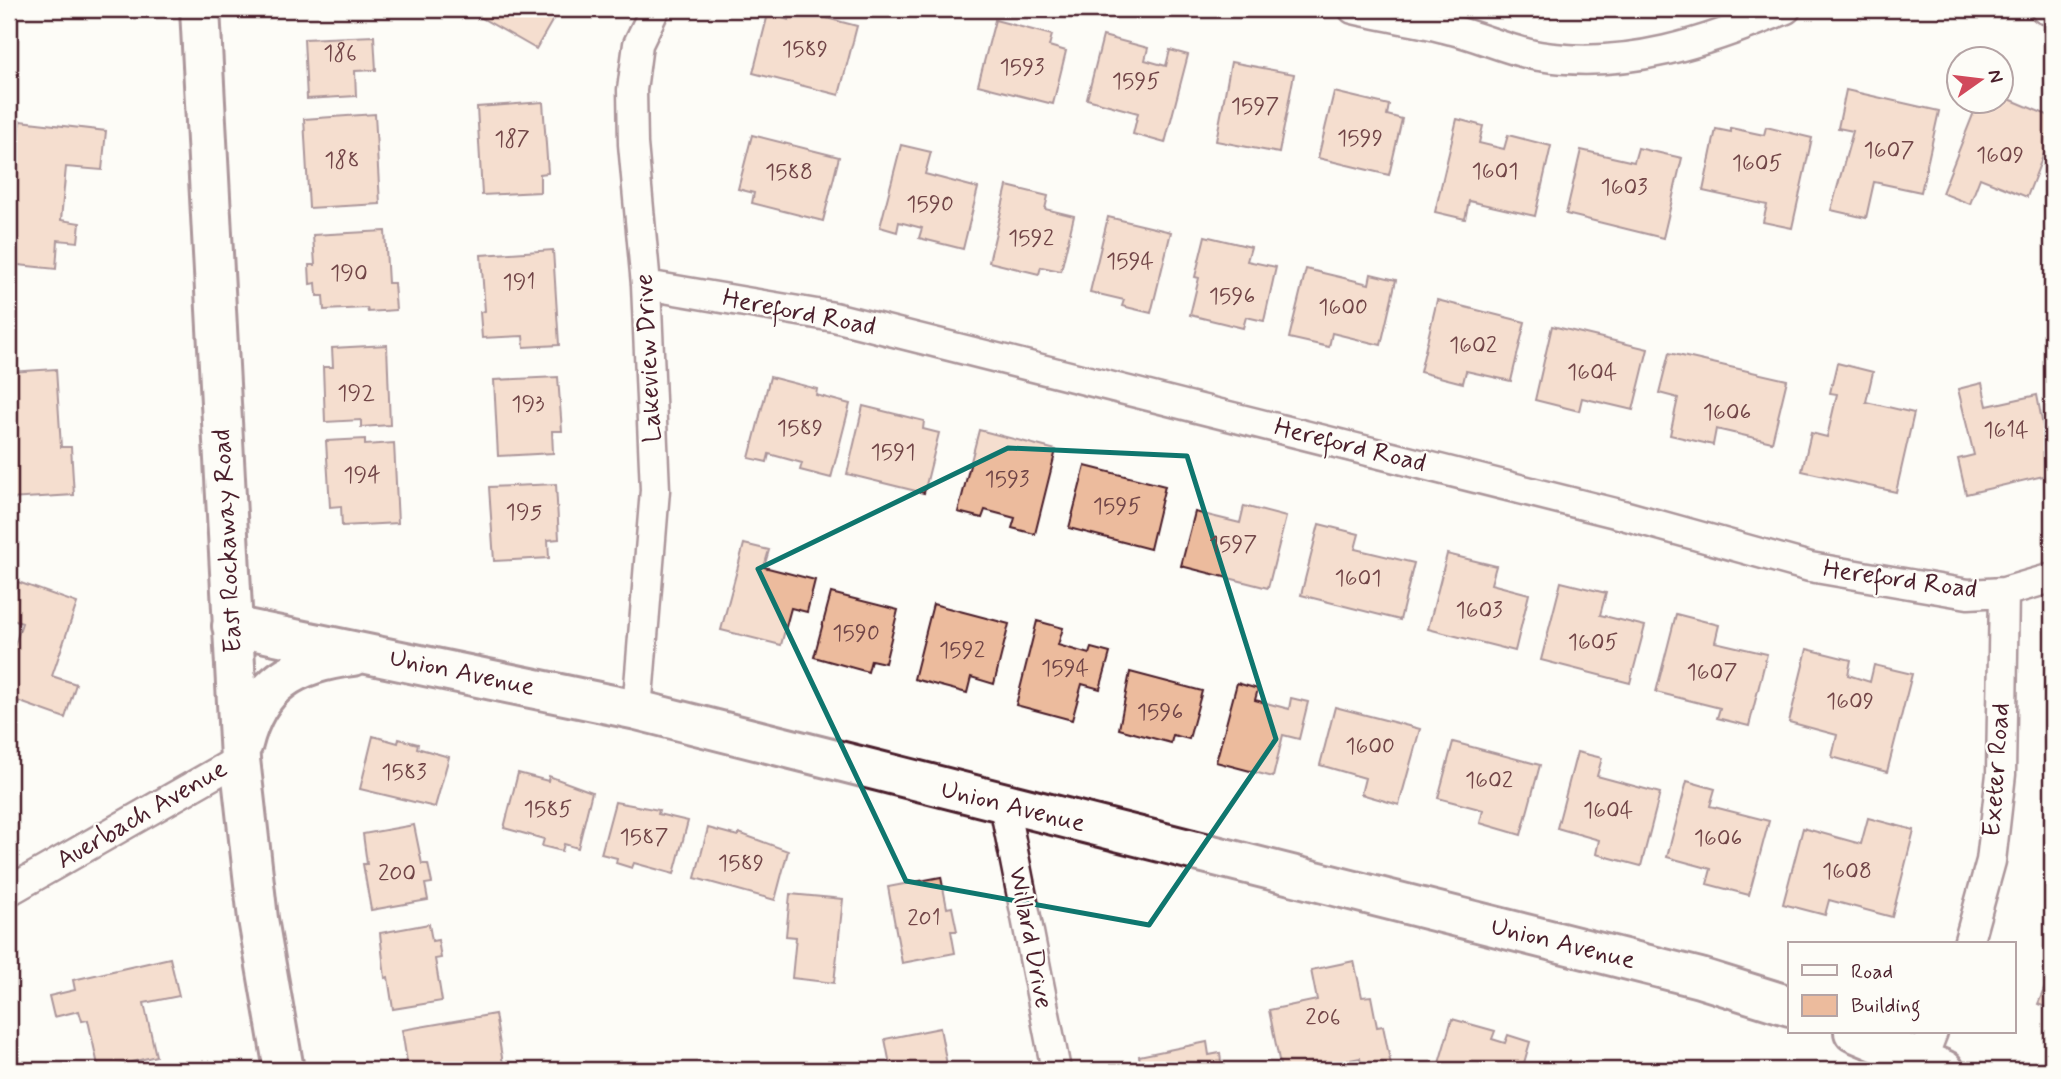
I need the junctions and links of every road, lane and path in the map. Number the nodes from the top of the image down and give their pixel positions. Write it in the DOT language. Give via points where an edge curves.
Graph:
graph roads {
  1 [pos="200,9"];
  2 [pos="655,9"];
  3 [pos="1353,9"];
  4 [pos="1786,9"];
  5 [pos="2045,9"];
  6 [pos="2052,11"];
  7 [pos="1418,16"];
  8 [pos="646,285"];
  9 [pos="2052,578"];
  10 [pos="2004,592"];
  11 [pos="232,625"];
  12 [pos="369,654"];
  13 [pos="637,710"];
  14 [pos="240,759"];
  15 [pos="1004,805"];
  16 [pos="9,891"];
  17 [pos="1970,942"];
  18 [pos="1788,1005"];
  19 [pos="1861,1034"];
  20 [pos="1933,1054"];
  21 [pos="284,1070"];
  22 [pos="1056,1070"];
  1 -- 11 [label="main road, East Rockaway Road"];
  2 -- 8 [label="street, Lakeview Drive" via="638,44 632,90"];
  3 -- 7 [label="street"];
  4 -- 7 [label="street" via="1716,38 1656,53 1602,59 1538,56"];
  5 -- 6 [label="street"];
  8 -- 10 [label="street, Hereford Road" via="834,317 1810,566 1969,594"];
  8 -- 13 [label="street, Lakeview Drive" via="655,490"];
  9 -- 10 [label="street, Hereford Road"];
  10 -- 17 [label="street, Exeter Road" via="2001,774 1990,861"];
  11 -- 12 [label="main road, Union Avenue"];
  11 -- 14 [label="main road, East Rockaway Road"];
  12 -- 13 [label="main road, Union Avenue"];
  12 -- 14 [label="main road" via="312,665 275,684 249,719"];
  13 -- 15 [label="main road, Union Avenue"];
  14 -- 16 [label="street, Auerbach Avenue"];
  14 -- 21 [label="main road, East Rockaway Road" via="258,919"];
  15 -- 18 [label="main road, Union Avenue" via="1700,978"];
  15 -- 22 [label="street, Willard Drive"];
  19 -- 20 [label="main road"];
}
